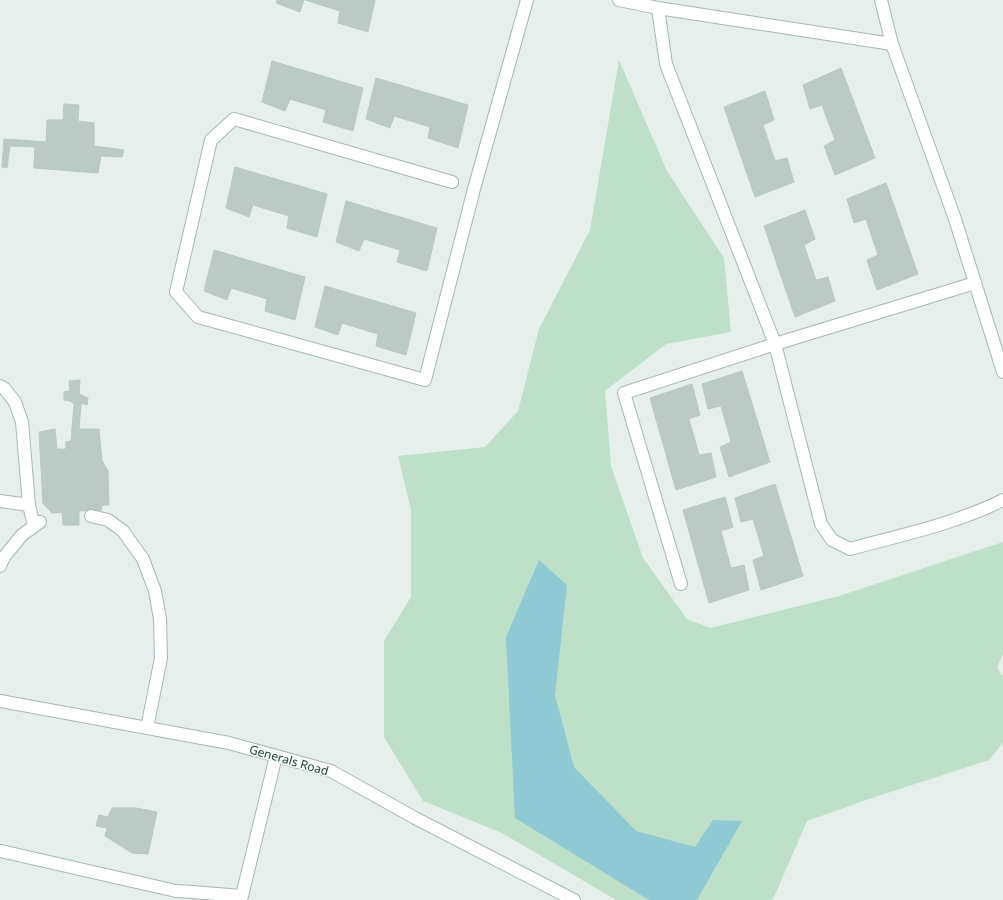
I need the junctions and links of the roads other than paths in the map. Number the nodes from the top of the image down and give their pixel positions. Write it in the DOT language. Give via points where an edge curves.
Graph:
graph roads {
  1 [pos="528,0"];
  2 [pos="620,0"];
  3 [pos="881,0"];
  4 [pos="658,8"];
  5 [pos="892,44"];
  6 [pos="452,182"];
  7 [pos="975,283"];
  8 [pos="775,344"];
  9 [pos="1003,372"];
  10 [pos="0,386"];
  11 [pos="1003,500"];
  12 [pos="0,501"];
  13 [pos="29,505"];
  14 [pos="91,516"];
  15 [pos="0,566"];
  16 [pos="680,584"];
  17 [pos="0,701"];
  18 [pos="147,728"];
  19 [pos="276,756"];
  20 [pos="1,851"];
  21 [pos="574,900"];
  1 -- 6 [label="street" via="474,189 425,380 198,317 176,292 211,140 234,119"];
  2 -- 4 [label="street"];
  3 -- 5 [label="street"];
  4 -- 5 [label="street"];
  4 -- 8 [label="street" via="666,64"];
  5 -- 7 [label="street"];
  7 -- 8 [label="street"];
  7 -- 9 [label="street"];
  8 -- 11 [label="street" via="821,524 832,540 850,549 961,518"];
  8 -- 16 [label="street" via="624,393"];
  10 -- 13 [label="street" via="15,402 22,422"];
  12 -- 13 [label="street"];
  13 -- 15 [label="street" via="38,524 22,535"];
  14 -- 18 [label="street" via="108,520 123,531 143,559 155,591 160,619 161,658"];
  17 -- 18 [label="street, Generals Road"];
  18 -- 19 [label="street, Generals Road" via="229,743"];
  19 -- 20 [label="street" via="242,896 176,891"];
  19 -- 21 [label="street, Generals Road" via="331,771"];
}
